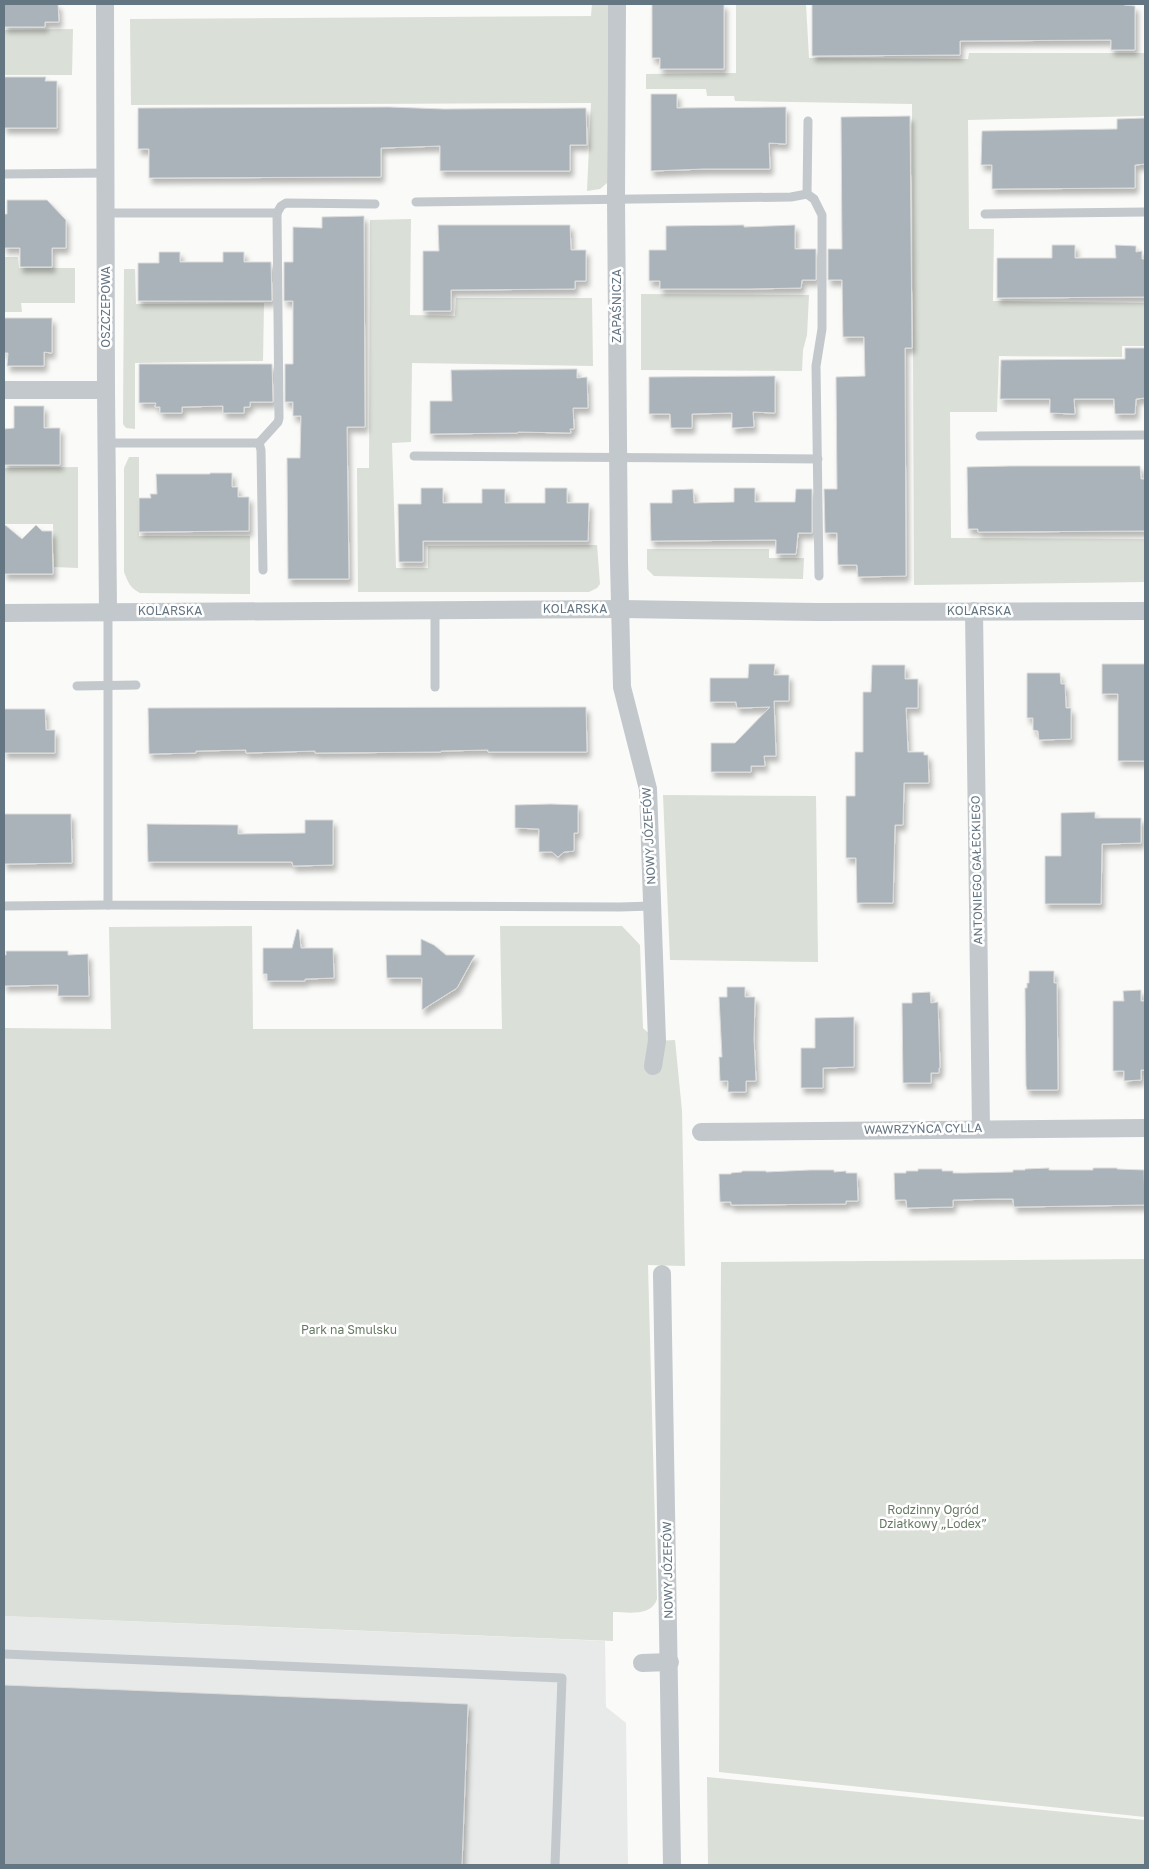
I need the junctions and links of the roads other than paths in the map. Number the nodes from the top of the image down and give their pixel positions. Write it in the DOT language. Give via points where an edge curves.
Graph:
graph roads {
  1 [pos="105,4"];
  2 [pos="617,4"];
  3 [pos="808,122"];
  4 [pos="106,173"];
  5 [pos="4,174"];
  6 [pos="807,194"];
  7 [pos="616,200"];
  8 [pos="416,202"];
  9 [pos="375,204"];
  10 [pos="1145,212"];
  11 [pos="107,213"];
  12 [pos="276,213"];
  13 [pos="985,214"];
  14 [pos="4,390"];
  15 [pos="106,390"];
  16 [pos="1145,435"];
  17 [pos="980,436"];
  18 [pos="106,443"];
  19 [pos="259,443"];
  20 [pos="414,456"];
  21 [pos="619,458"];
  22 [pos="818,459"];
  23 [pos="263,570"];
  24 [pos="820,576"];
  25 [pos="621,609"];
  26 [pos="435,610"];
  27 [pos="108,611"];
  28 [pos="974,611"];
  29 [pos="1145,611"];
  30 [pos="4,613"];
  31 [pos="108,685"];
  32 [pos="136,685"];
  33 [pos="77,686"];
  34 [pos="434,687"];
  35 [pos="108,905"];
  36 [pos="4,906"];
  37 [pos="652,906"];
  38 [pos="653,1066"];
  39 [pos="1145,1128"];
  40 [pos="981,1129"];
  41 [pos="701,1132"];
  42 [pos="662,1274"];
  43 [pos="4,1654"];
  44 [pos="642,1662"];
  45 [pos="670,1662"];
  46 [pos="555,1865"];
  47 [pos="672,1865"];
  1 -- 4 [label="street, OSZCZEPOWA"];
  2 -- 7 [label="street, ZAPAŚNICZA"];
  3 -- 6 [label="lane"];
  4 -- 5 [label="lane"];
  4 -- 11 [label="street, OSZCZEPOWA"];
  6 -- 7 [label="lane"];
  6 -- 22 [label="lane" via="814,199 822,215 822,329 816,366"];
  7 -- 8 [label="lane"];
  7 -- 21 [label="street, ZAPAŚNICZA"];
  9 -- 12 [label="lane" via="286,203"];
  10 -- 13 [label="lane"];
  11 -- 12 [label="lane"];
  11 -- 15 [label="street, OSZCZEPOWA"];
  12 -- 19 [label="lane" via="279,418"];
  14 -- 15 [label="street"];
  15 -- 18 [label="street, OSZCZEPOWA"];
  16 -- 17 [label="lane"];
  18 -- 19 [label="lane"];
  18 -- 27 [label="street, OSZCZEPOWA"];
  19 -- 23 [label="lane"];
  20 -- 21 [label="lane"];
  21 -- 22 [label="lane"];
  21 -- 25 [label="street, ZAPAŚNICZA"];
  22 -- 24 [label="lane"];
  25 -- 26 [label="street, KOLARSKA"];
  25 -- 28 [label="street, KOLARSKA"];
  25 -- 37 [label="street, NOWY JÓZEFÓW" via="622,688 648,789"];
  26 -- 27 [label="street, KOLARSKA"];
  26 -- 34 [label="lane"];
  27 -- 30 [label="street, KOLARSKA"];
  27 -- 31 [label="lane"];
  28 -- 29 [label="street, KOLARSKA"];
  28 -- 40 [label="street, ANTONIEGO GAŁECKIEGO"];
  31 -- 32 [label="lane"];
  31 -- 33 [label="lane"];
  31 -- 35 [label="lane"];
  35 -- 36 [label="lane"];
  35 -- 37 [label="lane"];
  37 -- 38 [label="street, NOWY JÓZEFÓW" via="657,1041"];
  39 -- 40 [label="street, WAWRZYŃCA CYLLA"];
  40 -- 41 [label="street, WAWRZYŃCA CYLLA"];
  42 -- 45 [label="street, NOWY JÓZEFÓW"];
  43 -- 46 [label="lane" via="562,1678"];
  44 -- 45 [label="street"];
  45 -- 47 [label="street, NOWY JÓZEFÓW"];
}
